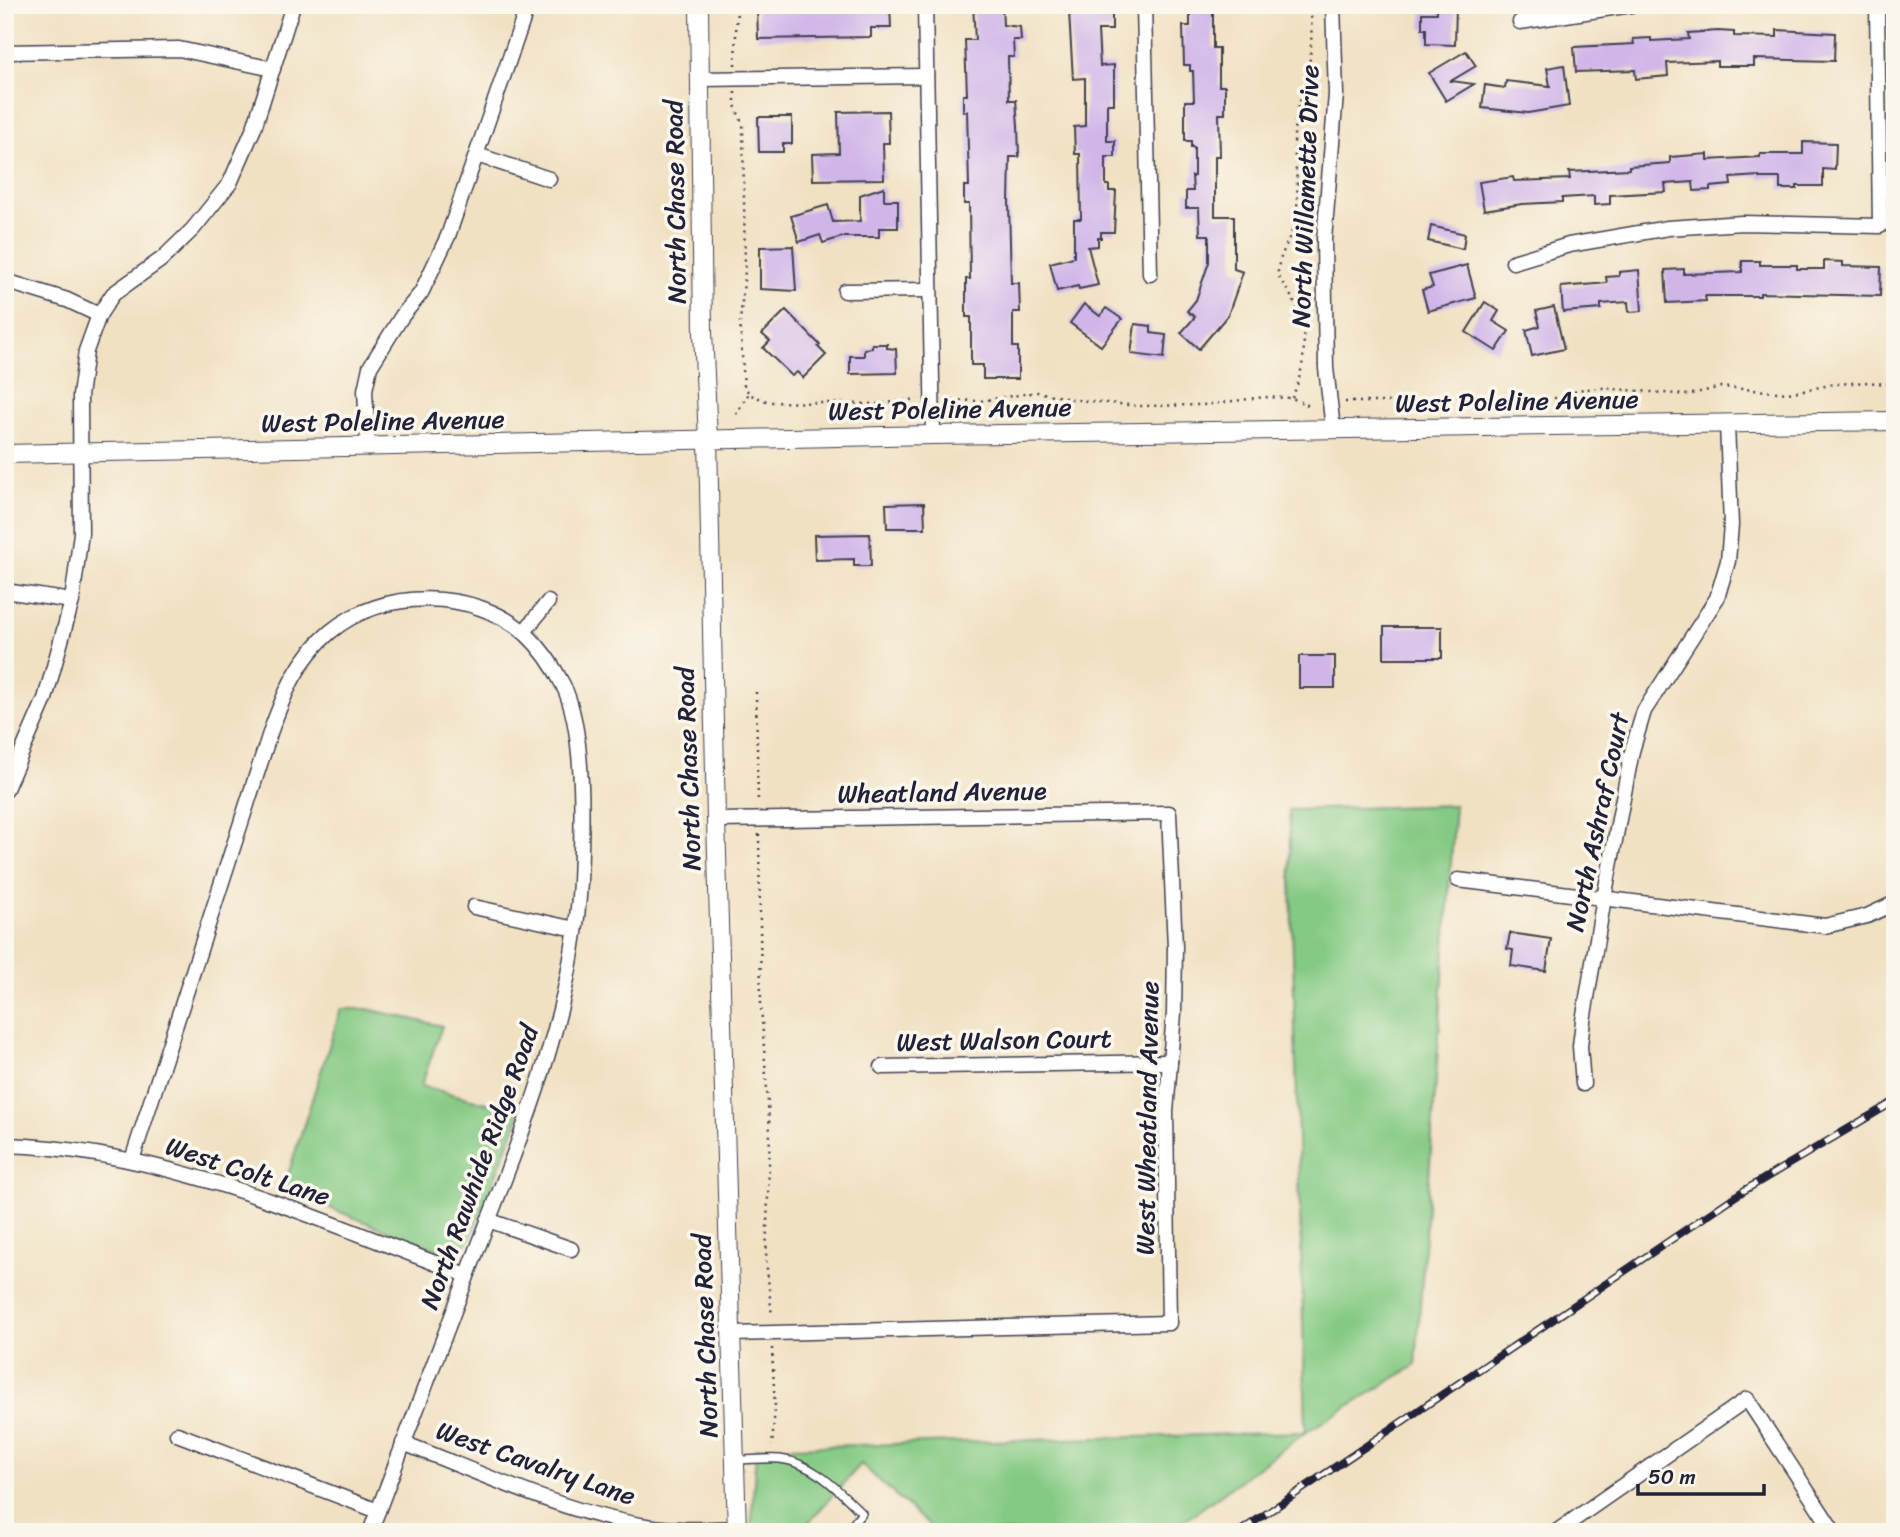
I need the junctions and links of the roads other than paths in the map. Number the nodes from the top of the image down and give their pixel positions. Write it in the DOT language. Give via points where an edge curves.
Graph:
graph roads {
  1 [pos="293,5"];
  2 [pos="528,5"];
  3 [pos="699,5"];
  4 [pos="925,5"];
  5 [pos="1144,5"];
  6 [pos="1333,5"];
  7 [pos="1631,5"];
  8 [pos="1877,5"];
  9 [pos="1520,22"];
  10 [pos="5,52"];
  11 [pos="273,69"];
  12 [pos="926,76"];
  13 [pos="700,79"];
  14 [pos="477,155"];
  15 [pos="549,179"];
  16 [pos="1513,262"];
  17 [pos="1150,274"];
  18 [pos="5,281"];
  19 [pos="929,290"];
  20 [pos="845,291"];
  21 [pos="99,315"];
  22 [pos="1895,421"];
  23 [pos="1727,424"];
  24 [pos="1333,429"];
  25 [pos="933,435"];
  26 [pos="708,439"];
  27 [pos="368,448"];
  28 [pos="82,453"];
  29 [pos="5,454"];
  30 [pos="5,590"];
  31 [pos="72,601"];
  32 [pos="548,601"];
  33 [pos="524,632"];
  34 [pos="5,792"];
  35 [pos="1169,813"];
  36 [pos="716,820"];
  37 [pos="1458,880"];
  38 [pos="1604,898"];
  39 [pos="1895,903"];
  40 [pos="474,907"];
  41 [pos="575,929"];
  42 [pos="1170,1062"];
  43 [pos="882,1067"];
  44 [pos="1583,1084"];
  45 [pos="5,1145"];
  46 [pos="132,1160"];
  47 [pos="488,1220"];
  48 [pos="571,1249"];
  49 [pos="467,1275"];
  50 [pos="730,1334"];
  51 [pos="177,1434"];
  52 [pos="403,1443"];
  53 [pos="735,1460"];
  54 [pos="378,1511"];
  55 [pos="737,1530"];
  56 [pos="370,1532"];
  57 [pos="846,1532"];
  58 [pos="1556,1532"];
  59 [pos="1834,1532"];
  1 -- 11 [label="street"];
  2 -- 14 [label="street"];
  3 -- 13 [label="street, North Chase Road"];
  4 -- 12 [label="street"];
  5 -- 17 [label="street"];
  6 -- 24 [label="street, North Willamette Drive" via="1336,94 1324,240"];
  7 -- 9 [label="street"];
  8 -- 16 [label="street" via="1880,226 1742,223 1668,228 1569,245"];
  10 -- 11 [label="street" via="178,49"];
  11 -- 21 [label="street" via="230,183 193,229 162,259 113,294"];
  12 -- 13 [label="street"];
  12 -- 19 [label="street"];
  13 -- 26 [label="street, North Chase Road"];
  14 -- 15 [label="street"];
  14 -- 27 [label="street" via="448,236 421,293 370,367 365,390"];
  18 -- 21 [label="street"];
  19 -- 20 [label="street"];
  19 -- 25 [label="street"];
  21 -- 28 [label="street" via="86,351 80,396"];
  22 -- 23 [label="street, West Poleline Avenue"];
  23 -- 24 [label="street, West Poleline Avenue"];
  23 -- 38 [label="street, North Ashraf Court" via="1728,561 1717,598 1644,711"];
  24 -- 25 [label="street, West Poleline Avenue"];
  25 -- 26 [label="street, West Poleline Avenue"];
  26 -- 27 [label="street, West Poleline Avenue"];
  26 -- 36 [label="street, North Chase Road"];
  27 -- 28 [label="street, West Poleline Avenue"];
  28 -- 29 [label="street, West Poleline Avenue"];
  28 -- 31 [label="street" via="81,533"];
  30 -- 31 [label="street"];
  31 -- 34 [label="street" via="45,699"];
  32 -- 33 [label="street"];
  33 -- 41 [label="street, North Rawhide Ridge Road" via="557,674 575,719 581,810"];
  33 -- 46 [label="street, North Rawhide Ridge Road" via="488,611 462,603 401,601 373,608 330,632 296,671 271,730"];
  35 -- 36 [label="street, Wheatland Avenue"];
  35 -- 42 [label="street, West Wheatland Avenue" via="1175,947"];
  36 -- 50 [label="street, North Chase Road"];
  37 -- 38 [label="street"];
  38 -- 39 [label="street" via="1825,926 1867,916"];
  38 -- 44 [label="street, North Ashraf Court" via="1581,1034"];
  40 -- 41 [label="street"];
  41 -- 47 [label="street, North Rawhide Ridge Road" via="541,1082"];
  42 -- 43 [label="street, West Walson Court"];
  42 -- 50 [label="street, West Wheatland Avenue" via="1165,1160 1168,1323"];
  45 -- 46 [label="street, West Colt Lane"];
  46 -- 49 [label="street, West Colt Lane" via="234,1189"];
  47 -- 48 [label="street"];
  47 -- 49 [label="street, North Rawhide Ridge Road"];
  49 -- 52 [label="street, North Rawhide Ridge Road"];
  50 -- 53 [label="street, North Chase Road"];
  51 -- 54 [label="street"];
  52 -- 54 [label="street, North Rawhide Ridge Road"];
  52 -- 55 [label="street, West Cavalry Lane" via="604,1517 647,1527"];
  53 -- 55 [label="street, North Chase Road"];
  53 -- 57 [label="lane" via="771,1459 807,1467 862,1513"];
  54 -- 56 [label="street, North Rawhide Ridge Road"];
  58 -- 59 [label="street" via="1748,1399"];
}
